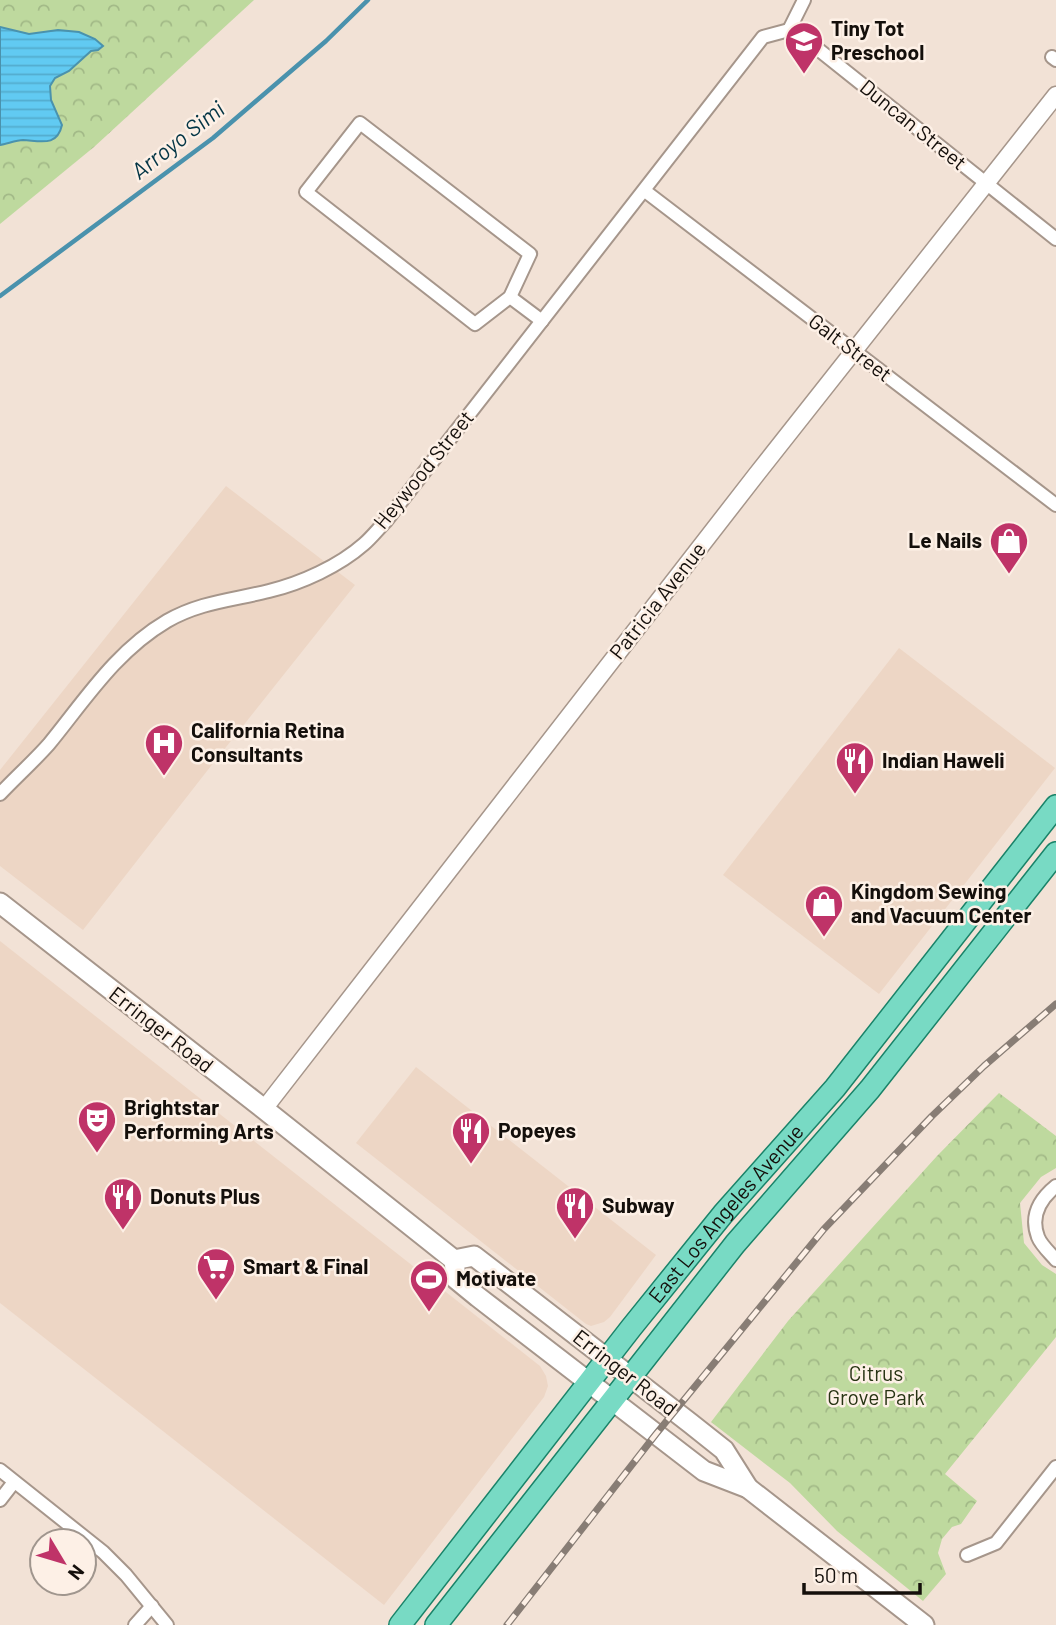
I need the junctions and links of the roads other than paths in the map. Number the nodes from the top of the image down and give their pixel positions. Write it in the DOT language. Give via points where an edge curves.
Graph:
graph roads {
  1 [pos="804,0"];
  2 [pos="789,30"];
  3 [pos="1056,94"];
  4 [pos="987,184"];
  5 [pos="645,191"];
  6 [pos="1056,239"];
  7 [pos="510,297"];
  8 [pos="542,321"];
  9 [pos="853,351"];
  10 [pos="1056,505"];
  11 [pos="0,793"];
  12 [pos="1056,806"];
  13 [pos="1056,853"];
  14 [pos="0,903"];
  15 [pos="264,1109"];
  16 [pos="1056,1186"];
  17 [pos="454,1260"];
  18 [pos="1056,1260"];
  19 [pos="607,1359"];
  20 [pos="630,1377"];
  21 [pos="588,1382"];
  22 [pos="611,1400"];
  23 [pos="1056,1467"];
  24 [pos="0,1470"];
  25 [pos="14,1482"];
  26 [pos="748,1488"];
  27 [pos="0,1500"];
  28 [pos="967,1555"];
  29 [pos="152,1606"];
  30 [pos="135,1625"];
  31 [pos="167,1625"];
  32 [pos="400,1625"];
  33 [pos="436,1625"];
  34 [pos="924,1625"];
  1 -- 2 [label="street"];
  2 -- 4 [label="street, Duncan Street"];
  2 -- 5 [label="street, Heywood Street" via="763,37"];
  3 -- 4 [label="street, Patricia Avenue"];
  4 -- 6 [label="street, Duncan Street"];
  4 -- 9 [label="street, Patricia Avenue"];
  5 -- 8 [label="street, Heywood Street"];
  5 -- 9 [label="street, Galt Street"];
  7 -- 7 [label="street" via="475,324 306,192 360,122 530,254"];
  7 -- 8 [label="street"];
  8 -- 11 [label="street, Heywood Street" via="363,545 305,579 199,607 140,639"];
  9 -- 10 [label="street, Galt Street"];
  9 -- 15 [label="street, Patricia Avenue"];
  12 -- 19 [label="main road, East Los Angeles Avenue" via="835,1088 723,1214"];
  13 -- 20 [label="main road, East Los Angeles Avenue" via="870,1089 735,1244"];
  14 -- 15 [label="main road, Erringer Road"];
  15 -- 17 [label="main road, Erringer Road"];
  16 -- 18 [label="street" via="1037,1207 1035,1223 1039,1239"];
  17 -- 19 [label="main road, Erringer Road" via="474,1256"];
  17 -- 21 [label="main road, Erringer Road" via="456,1279"];
  19 -- 20 [label="main road, Erringer Road"];
  19 -- 21 [label="main road, East Los Angeles Avenue"];
  20 -- 22 [label="main road, East Los Angeles Avenue"];
  20 -- 26 [label="main road, Erringer Road" via="724,1450"];
  21 -- 22 [label="main road, Erringer Road"];
  21 -- 32 [label="main road, East Los Angeles Avenue"];
  22 -- 26 [label="main road, Erringer Road" via="704,1471"];
  22 -- 33 [label="main road, East Los Angeles Avenue"];
  23 -- 28 [label="street" via="996,1543"];
  24 -- 25 [label="street"];
  25 -- 27 [label="street"];
  25 -- 29 [label="street" via="103,1552"];
  26 -- 34 [label="main road, Erringer Road"];
  29 -- 30 [label="street"];
  29 -- 31 [label="street"];
}
